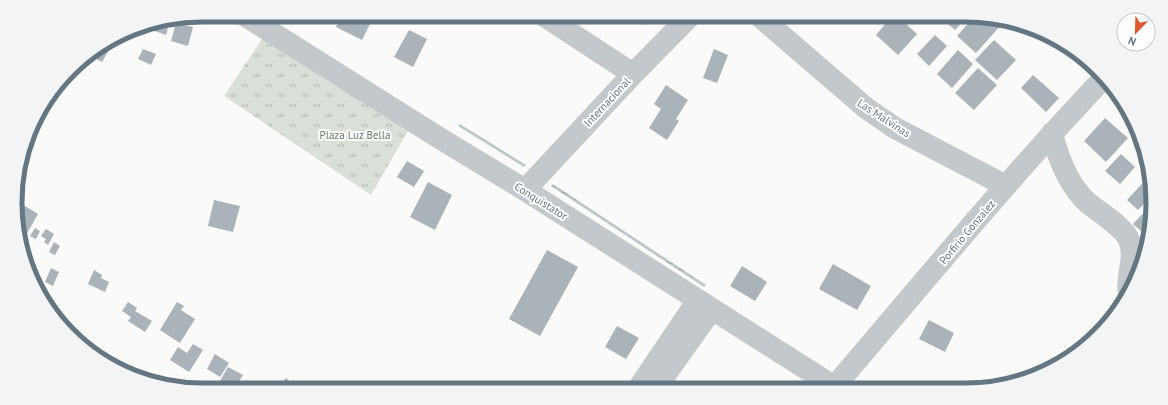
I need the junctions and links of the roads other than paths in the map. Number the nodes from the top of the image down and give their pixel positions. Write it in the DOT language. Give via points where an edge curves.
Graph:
graph roads {
  1 [pos="255,22"];
  2 [pos="554,22"];
  3 [pos="684,22"];
  4 [pos="766,22"];
  5 [pos="633,74"];
  6 [pos="1100,82"];
  7 [pos="1052,133"];
  8 [pos="1006,186"];
  9 [pos="525,190"];
  10 [pos="1128,279"];
  11 [pos="705,304"];
  12 [pos="643,383"];
  13 [pos="659,383"];
  14 [pos="828,383"];
  15 [pos="840,383"];
  1 -- 9 [label="street, Conquistator"];
  2 -- 5 [label="street"];
  3 -- 5 [label="street, Internacional"];
  4 -- 8 [label="street, Las Malvinas" via="866,108 896,128"];
  5 -- 9 [label="street, Internacional"];
  6 -- 7 [label="street, Porfirio Gonzalez"];
  7 -- 8 [label="street, Porfirio Gonzalez"];
  7 -- 10 [label="street" via="1057,152 1072,185 1129,239 1132,264"];
  8 -- 15 [label="street, Porfirio Gonzalez"];
  9 -- 11 [label="street, Conquistator"];
  11 -- 12 [label="street"];
  11 -- 13 [label="street"];
  11 -- 14 [label="street, Conquistator"];
}
